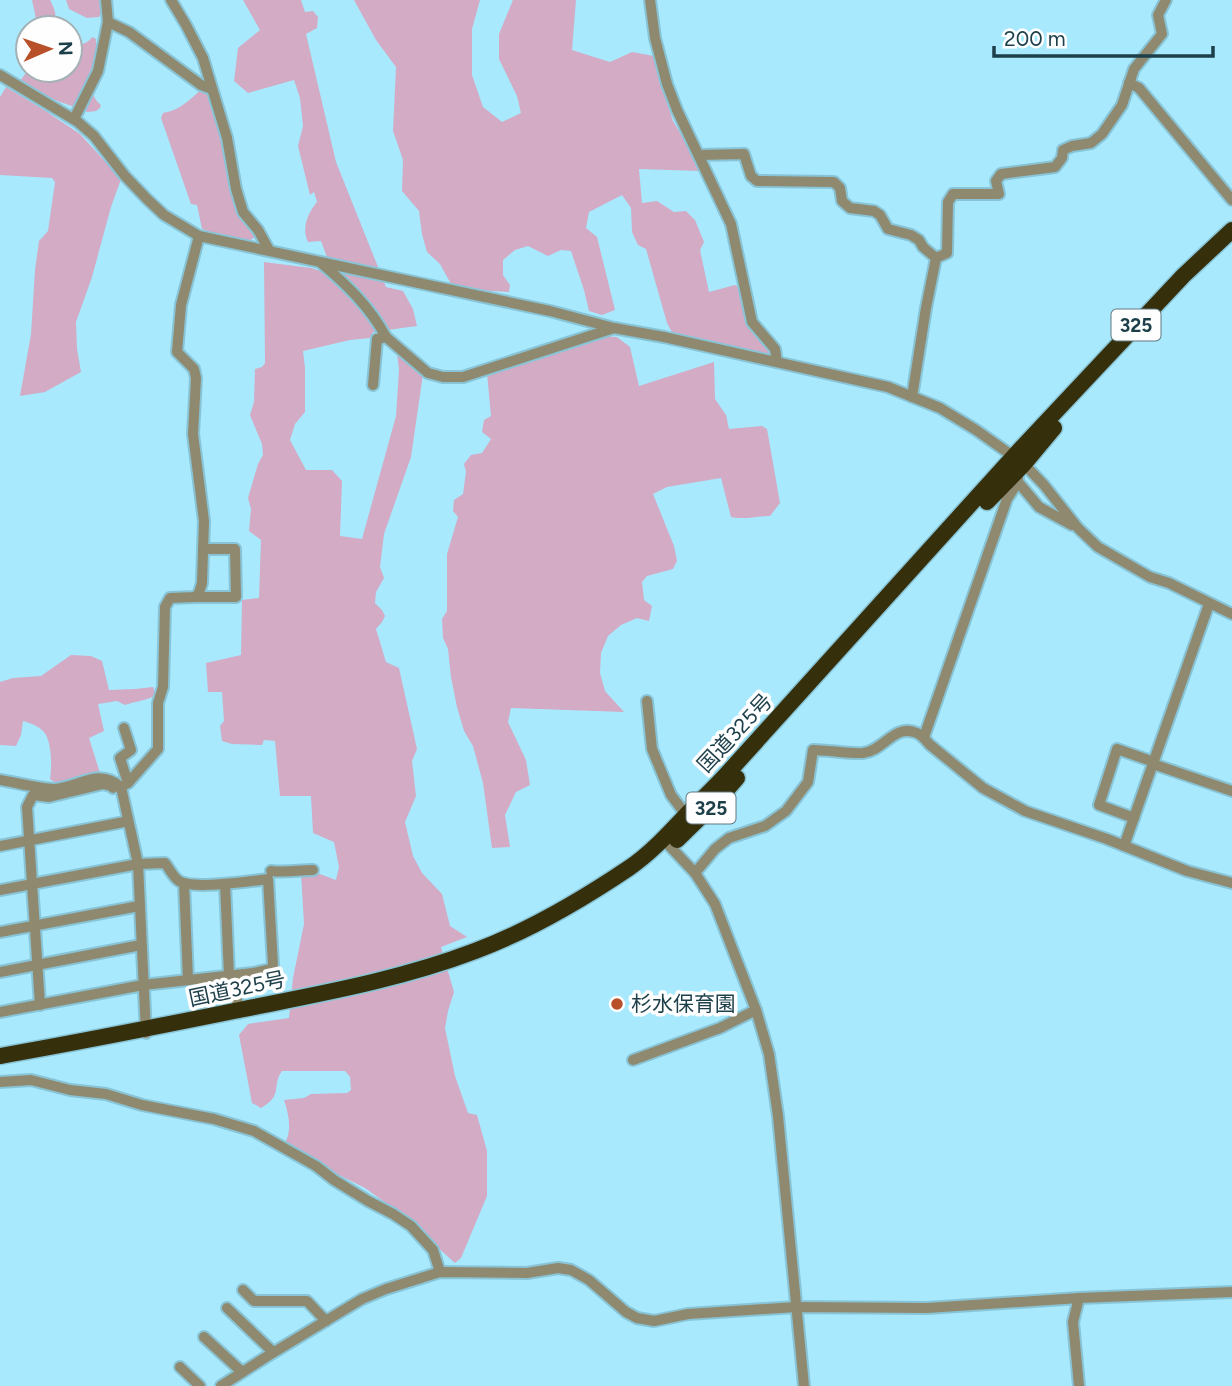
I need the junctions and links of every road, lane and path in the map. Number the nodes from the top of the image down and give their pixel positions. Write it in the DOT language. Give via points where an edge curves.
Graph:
graph roads {
  1 [pos="106,0"];
  2 [pos="171,0"];
  3 [pos="650,0"];
  4 [pos="1166,0"];
  5 [pos="108,22"];
  6 [pos="0,75"];
  7 [pos="1129,83"];
  8 [pos="212,89"];
  9 [pos="74,119"];
  10 [pos="699,155"];
  11 [pos="1232,200"];
  12 [pos="1232,230"];
  13 [pos="199,236"];
  14 [pos="1232,241"];
  15 [pos="269,250"];
  16 [pos="936,258"];
  17 [pos="319,261"];
  18 [pos="614,328"];
  19 [pos="386,337"];
  20 [pos="777,362"];
  21 [pos="373,385"];
  22 [pos="912,397"];
  23 [pos="1018,468"];
  24 [pos="1078,528"];
  25 [pos="203,549"];
  26 [pos="195,597"];
  27 [pos="1209,604"];
  28 [pos="1232,614"];
  29 [pos="647,701"];
  30 [pos="124,728"];
  31 [pos="924,737"];
  32 [pos="1154,763"];
  33 [pos="0,780"];
  34 [pos="124,785"];
  35 [pos="1232,792"];
  36 [pos="686,815"];
  37 [pos="1134,818"];
  38 [pos="124,822"];
  39 [pos="131,832"];
  40 [pos="29,842"];
  41 [pos="667,843"];
  42 [pos="0,846"];
  43 [pos="1125,846"];
  44 [pos="138,864"];
  45 [pos="313,870"];
  46 [pos="271,871"];
  47 [pos="695,873"];
  48 [pos="184,883"];
  49 [pos="1232,883"];
  50 [pos="32,884"];
  51 [pos="225,884"];
  52 [pos="0,890"];
  53 [pos="139,906"];
  54 [pos="34,925"];
  55 [pos="0,932"];
  56 [pos="141,945"];
  57 [pos="37,965"];
  58 [pos="0,972"];
  59 [pos="231,975"];
  60 [pos="188,980"];
  61 [pos="143,985"];
  62 [pos="40,1005"];
  63 [pos="756,1010"];
  64 [pos="0,1012"];
  65 [pos="239,1014"];
  66 [pos="146,1032"];
  67 [pos="0,1056"];
  68 [pos="633,1060"];
  69 [pos="0,1063"];
  70 [pos="0,1082"];
  71 [pos="440,1272"];
  72 [pos="243,1290"];
  73 [pos="1232,1292"];
  74 [pos="1079,1298"];
  75 [pos="796,1307"];
  76 [pos="227,1308"];
  77 [pos="326,1321"];
  78 [pos="204,1337"];
  79 [pos="273,1352"];
  80 [pos="180,1367"];
  81 [pos="242,1372"];
  82 [pos="200,1386"];
  83 [pos="221,1386"];
  84 [pos="804,1386"];
  85 [pos="1079,1386"];
  1 -- 5 [label="street"];
  2 -- 8 [label="street" via="202,58"];
  3 -- 10 [label="street" via="667,84"];
  4 -- 7 [label="street" via="1158,15 1162,34 1134,69"];
  5 -- 8 [label="street"];
  5 -- 9 [label="street" via="98,71"];
  6 -- 9 [label="street"];
  7 -- 11 [label="street" via="1139,88"];
  7 -- 16 [label="street" via="1122,104 1102,134 1091,143 1063,150 1055,167 1001,174 996,181 999,194 953,194 948,202 947,253"];
  8 -- 15 [label="street" via="243,212"];
  9 -- 13 [label="street" via="164,215"];
  10 -- 16 [label="street" via="744,154 757,181 834,181 849,208 874,211 888,229 911,235"];
  10 -- 20 [label="street" via="731,223 752,322 775,349"];
  12 -- 23 [label="highway, 国道325号 / 325" via="1183,276"];
  13 -- 15 [label="street"];
  13 -- 25 [label="street" via="181,305 177,352 194,369 196,378 193,434 204,520"];
  14 -- 23 [label="highway, 国道325号 / 325" via="1189,281"];
  15 -- 17 [label="street"];
  16 -- 22 [label="street"];
  17 -- 18 [label="street"];
  17 -- 19 [label="street" via="361,300"];
  18 -- 19 [label="street" via="463,377 428,373"];
  18 -- 20 [label="street"];
  19 -- 21 [label="street" via="377,339"];
  20 -- 22 [label="street" via="888,387"];
  22 -- 23 [label="street" via="976,430"];
  23 -- 24 [label="street" via="1044,485"];
  23 -- 24 [label="street" via="1039,507"];
  23 -- 31 [label="street"];
  23 -- 36 [label="highway, 国道325号 / 325"];
  23 -- 41 [label="highway, 国道325号 / 325" via="716,803"];
  24 -- 27 [label="street" via="1115,557"];
  25 -- 26 [label="street" via="202,583"];
  25 -- 26 [label="street" via="235,549 236,597"];
  26 -- 34 [label="street" via="170,598 165,607 158,748"];
  27 -- 28 [label="street"];
  27 -- 32 [label="street"];
  29 -- 36 [label="street" via="652,749 670,795"];
  30 -- 34 [label="street" via="131,750 120,758"];
  31 -- 43 [label="street" via="957,768 1004,801"];
  31 -- 47 [label="street" via="905,730 862,753 813,750 808,782 786,811 765,826 729,838"];
  32 -- 35 [label="street"];
  32 -- 37 [label="street"];
  32 -- 37 [label="street" via="1118,749 1099,805"];
  33 -- 34 [label="street" via="53,789 100,777"];
  34 -- 39 [label="street"];
  36 -- 41 [label="highway, 国道325号 / 325"];
  37 -- 43 [label="street"];
  38 -- 39 [label="street"];
  38 -- 40 [label="street"];
  38 -- 40 [label="street" via="117,792 111,786 49,797 33,795 27,807"];
  39 -- 44 [label="street"];
  40 -- 42 [label="street"];
  40 -- 50 [label="street"];
  41 -- 47 [label="street"];
  41 -- 65 [label="highway, 国道325号 / 325" via="627,881 547,928 473,961 337,999"];
  43 -- 49 [label="street"];
  44 -- 48 [label="street" via="165,863"];
  44 -- 50 [label="street"];
  44 -- 53 [label="street"];
  45 -- 46 [label="street"];
  46 -- 51 [label="street"];
  46 -- 59 [label="street" via="273,965"];
  47 -- 63 [label="street" via="721,917"];
  48 -- 51 [label="street"];
  48 -- 60 [label="street"];
  50 -- 52 [label="street"];
  50 -- 54 [label="street"];
  51 -- 59 [label="street"];
  53 -- 54 [label="street"];
  53 -- 56 [label="street"];
  54 -- 55 [label="street"];
  54 -- 57 [label="street"];
  56 -- 57 [label="street"];
  56 -- 61 [label="street"];
  57 -- 58 [label="street"];
  57 -- 62 [label="street"];
  59 -- 60 [label="street"];
  59 -- 65 [label="street"];
  60 -- 61 [label="street"];
  61 -- 62 [label="street"];
  61 -- 66 [label="street"];
  62 -- 64 [label="street"];
  63 -- 68 [label="street"];
  63 -- 75 [label="street" via="773,1076"];
  65 -- 66 [label="highway, 国道325号 / 325"];
  66 -- 67 [label="highway, 国道325号 / 325"];
  66 -- 69 [label="highway, 国道325号 / 325"];
  70 -- 71 [label="street" via="31,1080 106,1094 254,1131 411,1226 433,1250"];
  71 -- 75 [label="street" via="571,1270 625,1312 654,1321 688,1314"];
  71 -- 77 [label="street" via="362,1298"];
  72 -- 77 [label="street" via="254,1301 307,1301"];
  73 -- 74 [label="street"];
  74 -- 75 [label="street" via="928,1308"];
  74 -- 85 [label="street" via="1073,1322"];
  75 -- 84 [label="street"];
  76 -- 79 [label="street"];
  77 -- 79 [label="street"];
  78 -- 81 [label="street"];
  79 -- 81 [label="street"];
  80 -- 82 [label="street"];
  81 -- 83 [label="street"];
}
